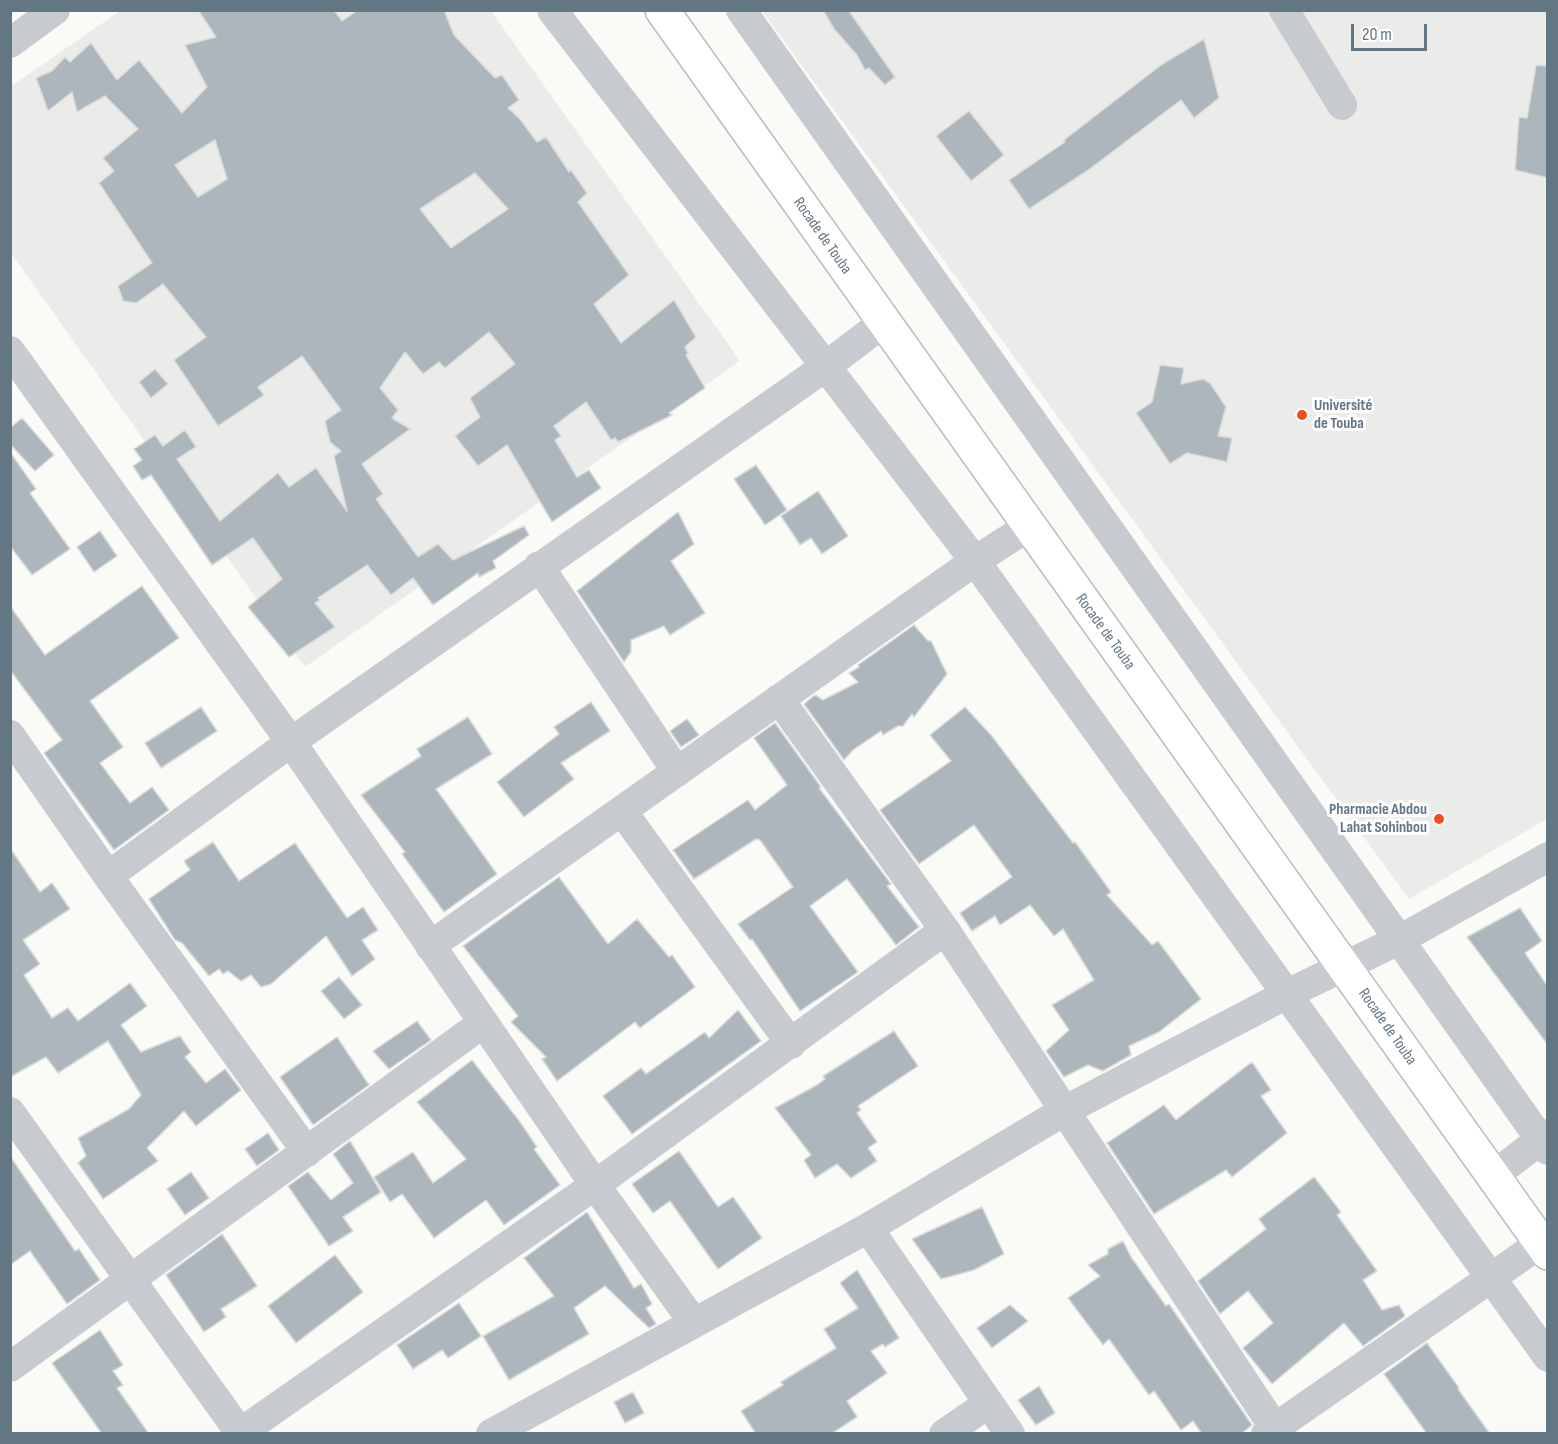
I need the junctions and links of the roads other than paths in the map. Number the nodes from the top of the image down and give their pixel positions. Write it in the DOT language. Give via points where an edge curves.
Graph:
graph roads {
  1 [pos="552,10"];
  2 [pos="662,10"];
  3 [pos="741,10"];
  4 [pos="1284,10"];
  5 [pos="55,11"];
  6 [pos="10,43"];
  7 [pos="1342,105"];
  8 [pos="884,322"];
  9 [pos="825,367"];
  10 [pos="16,370"];
  11 [pos="1029,526"];
  12 [pos="975,561"];
  13 [pos="539,566"];
  14 [pos="779,699"];
  15 [pos="10,735"];
  16 [pos="291,742"];
  17 [pos="677,772"];
  18 [pos="622,811"];
  19 [pos="1548,857"];
  20 [pos="108,876"];
  21 [pos="945,930"];
  22 [pos="1399,940"];
  23 [pos="430,946"];
  24 [pos="1344,966"];
  25 [pos="1287,994"];
  26 [pos="483,1023"];
  27 [pos="791,1044"];
  28 [pos="1064,1111"];
  29 [pos="10,1112"];
  30 [pos="1545,1141"];
  31 [pos="307,1152"];
  32 [pos="1493,1176"];
  33 [pos="595,1185"];
  34 [pos="867,1228"];
  35 [pos="1544,1248"];
  36 [pos="130,1278"];
  37 [pos="1490,1278"];
  38 [pos="694,1323"];
  39 [pos="1548,1357"];
  40 [pos="10,1367"];
  41 [pos="989,1403"];
  42 [pos="1270,1430"];
  43 [pos="240,1433"];
  44 [pos="492,1433"];
  45 [pos="944,1434"];
  46 [pos="1010,1434"];
  1 -- 9 [label="street"];
  2 -- 8 [label="main road, Rocade de Touba"];
  3 -- 22 [label="street"];
  4 -- 7 [label="street"];
  5 -- 6 [label="street"];
  8 -- 9 [label="street"];
  8 -- 11 [label="main road, Rocade de Touba"];
  9 -- 12 [label="street"];
  9 -- 13 [label="street"];
  10 -- 16 [label="street"];
  11 -- 12 [label="street"];
  11 -- 24 [label="main road, Rocade de Touba"];
  12 -- 14 [label="street"];
  12 -- 25 [label="street"];
  13 -- 16 [label="street"];
  13 -- 17 [label="street"];
  14 -- 17 [label="street"];
  14 -- 21 [label="street"];
  15 -- 20 [label="street"];
  16 -- 20 [label="street"];
  16 -- 23 [label="street"];
  17 -- 18 [label="street"];
  18 -- 23 [label="street"];
  18 -- 27 [label="street"];
  19 -- 22 [label="street"];
  20 -- 31 [label="street"];
  21 -- 27 [label="street"];
  21 -- 28 [label="street"];
  22 -- 24 [label="street"];
  22 -- 30 [label="street"];
  23 -- 26 [label="street"];
  24 -- 25 [label="street"];
  24 -- 32 [label="main road, Rocade de Touba"];
  25 -- 28 [label="street"];
  25 -- 37 [label="street"];
  26 -- 31 [label="street"];
  26 -- 33 [label="street"];
  27 -- 33 [label="street"];
  28 -- 34 [label="street"];
  28 -- 42 [label="street"];
  29 -- 36 [label="street"];
  30 -- 32 [label="street"];
  31 -- 36 [label="street"];
  32 -- 35 [label="main road, Rocade de Touba"];
  33 -- 38 [label="street"];
  33 -- 43 [label="street"];
  34 -- 38 [label="street"];
  34 -- 41 [label="street"];
  35 -- 37 [label="street"];
  36 -- 40 [label="street"];
  36 -- 43 [label="street"];
  37 -- 39 [label="street"];
  37 -- 42 [label="street"];
  38 -- 44 [label="street"];
  41 -- 45 [label="street"];
  41 -- 46 [label="street"];
}
